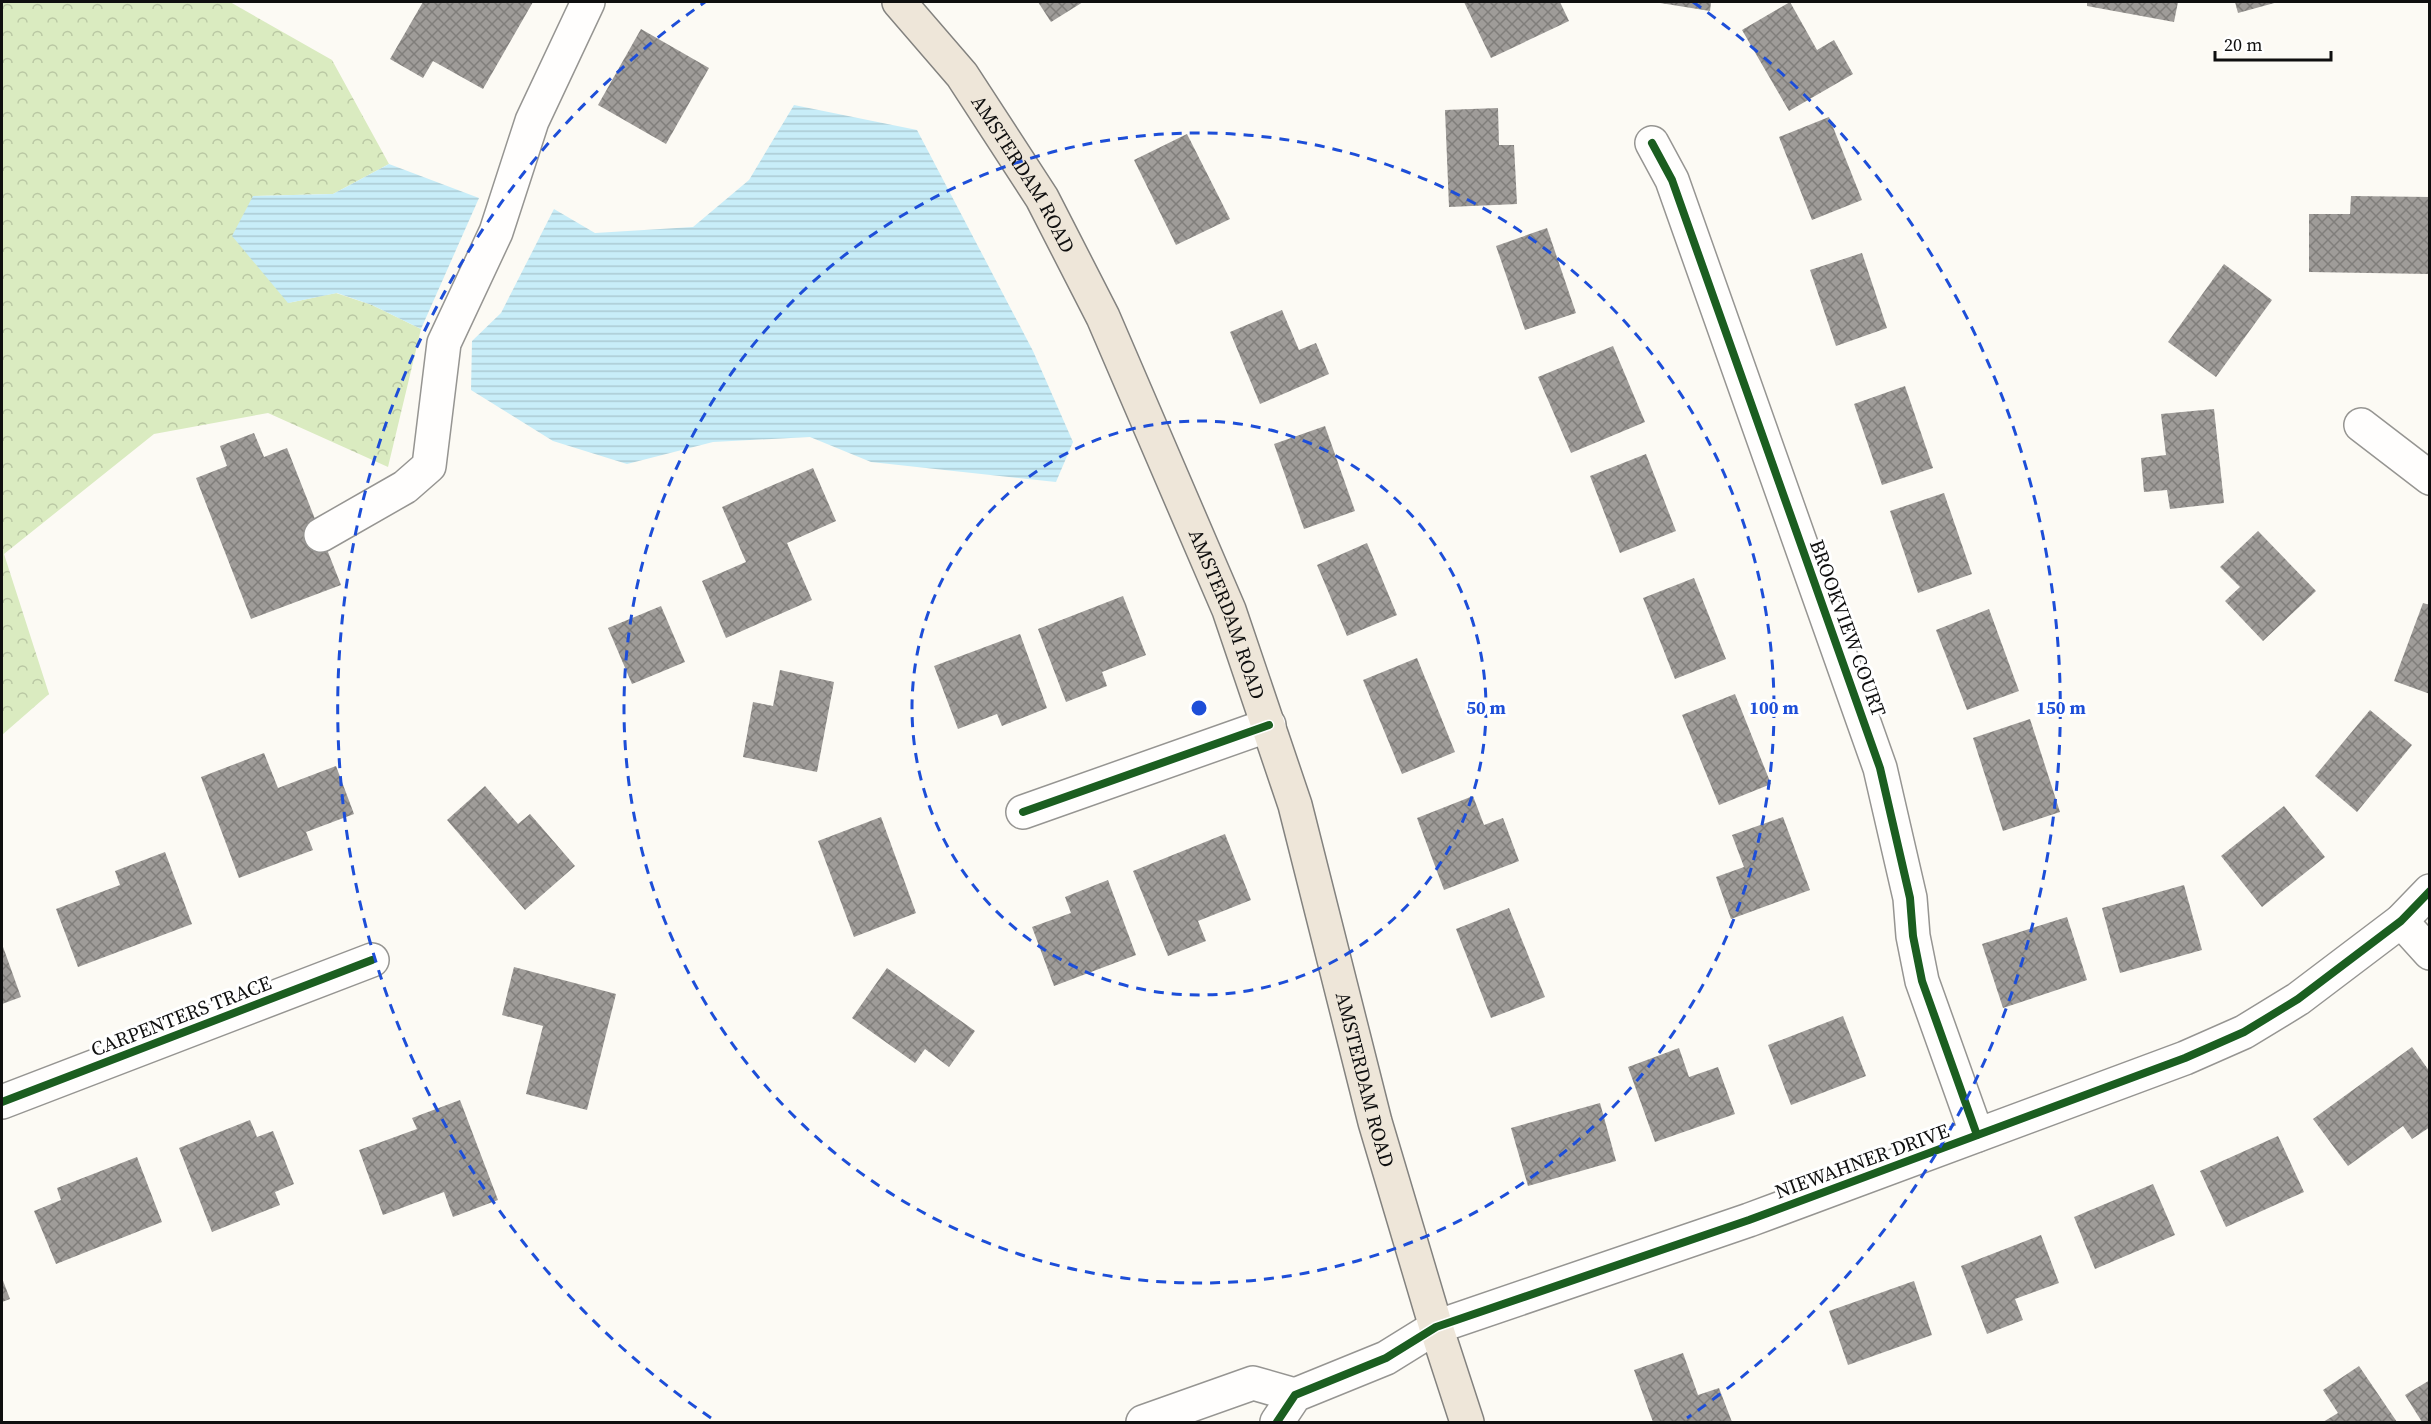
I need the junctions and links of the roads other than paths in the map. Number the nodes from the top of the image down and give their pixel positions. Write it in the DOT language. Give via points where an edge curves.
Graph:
graph roads {
  1 [pos="588,2"];
  2 [pos="899,2"];
  3 [pos="1652,143"];
  4 [pos="2361,425"];
  5 [pos="2430,478"];
  6 [pos="321,535"];
  7 [pos="1269,725"];
  8 [pos="1023,812"];
  9 [pos="2430,891"];
  10 [pos="2401,921"];
  11 [pos="2430,953"];
  12 [pos="372,960"];
  13 [pos="2,1102"];
  14 [pos="1977,1136"];
  15 [pos="1436,1327"];
  16 [pos="1295,1395"];
  17 [pos="1143,1422"];
  18 [pos="1277,1422"];
  19 [pos="1467,1422"];
  1 -- 6 [label="street" via="532,121 496,232 444,343 429,466 405,487"];
  2 -- 7 [label="main road, AMSTERDAM ROAD" via="962,75 1030,179 1103,317 1229,609"];
  3 -- 14 [label="street, BROOKVIEW COURT" via="1672,180 1880,768 1910,898 1922,981"];
  4 -- 5 [label="street"];
  7 -- 8 [label="street"];
  7 -- 15 [label="main road, AMSTERDAM ROAD" via="1295,805 1375,1122"];
  9 -- 10 [label="street, NIEWAHNER DRIVE"];
  10 -- 11 [label="street"];
  10 -- 14 [label="street, NIEWAHNER DRIVE" via="2298,999 2244,1032"];
  12 -- 13 [label="street, CARPENTERS TRACE"];
  14 -- 15 [label="street, NIEWAHNER DRIVE" via="1749,1220"];
  15 -- 16 [label="street, NIEWAHNER DRIVE" via="1386,1358"];
  15 -- 19 [label="main road, AMSTERDAM ROAD"];
  16 -- 17 [label="street" via="1253,1383"];
  16 -- 18 [label="street"];
}
